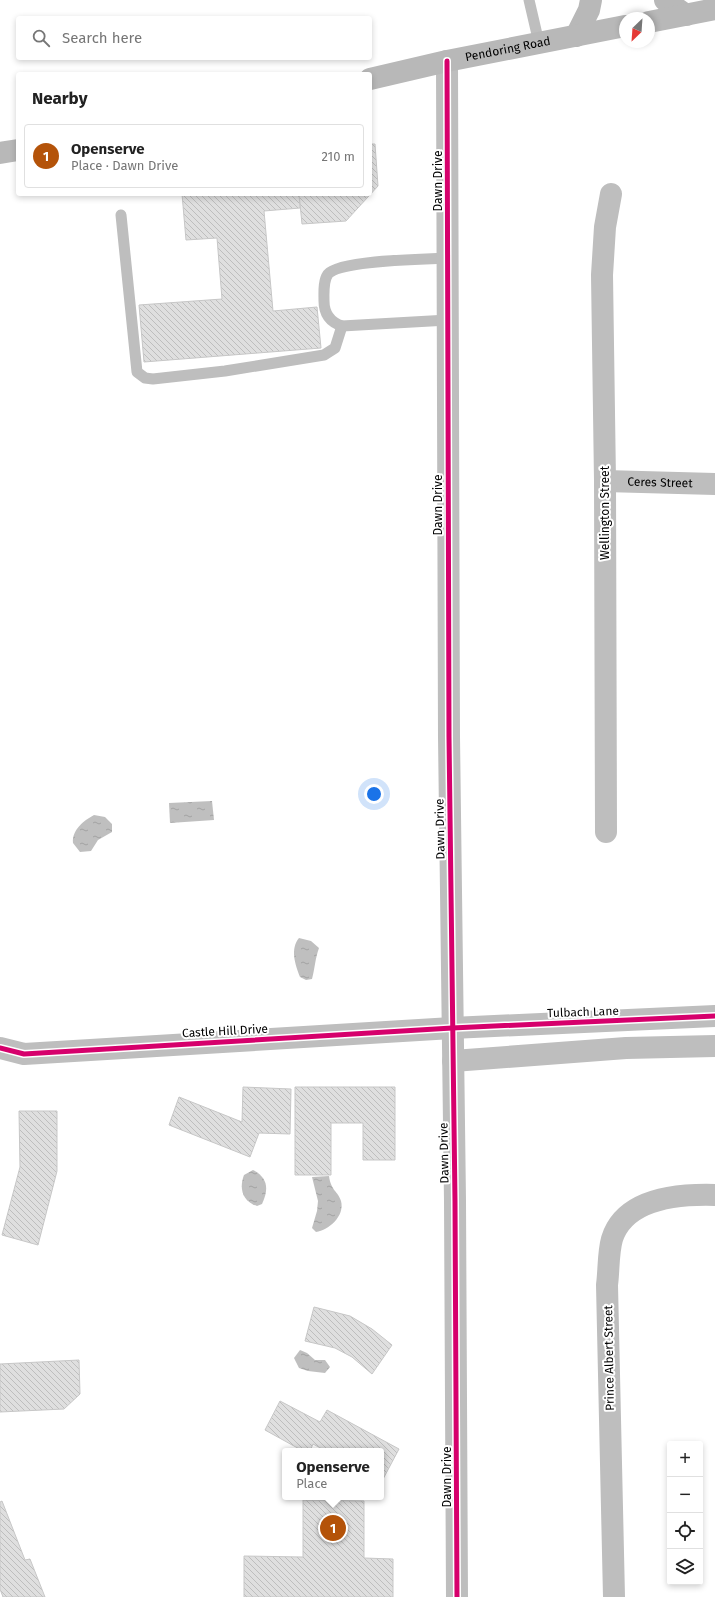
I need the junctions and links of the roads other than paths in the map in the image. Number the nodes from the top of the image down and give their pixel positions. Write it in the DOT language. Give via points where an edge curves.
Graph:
graph roads {
  1 [pos="529,0"];
  2 [pos="591,0"];
  3 [pos="665,0"];
  4 [pos="715,9"];
  5 [pos="686,15"];
  6 [pos="655,21"];
  7 [pos="619,27"];
  8 [pos="576,36"];
  9 [pos="539,43"];
  10 [pos="447,61"];
  11 [pos="372,79"];
  12 [pos="16,150"];
  13 [pos="0,153"];
  14 [pos="611,194"];
  15 [pos="121,215"];
  16 [pos="448,258"];
  17 [pos="448,320"];
  18 [pos="342,326"];
  19 [pos="605,480"];
  20 [pos="715,484"];
  21 [pos="606,832"];
  22 [pos="715,1016"];
  23 [pos="583,1022"];
  24 [pos="452,1028"];
  25 [pos="715,1046"];
  26 [pos="0,1048"];
  27 [pos="584,1051"];
  28 [pos="24,1054"];
  29 [pos="453,1061"];
  30 [pos="0,1065"];
  31 [pos="715,1195"];
  32 [pos="457,1597"];
  33 [pos="614,1597"];
  1 -- 9 [label="lane"];
  2 -- 8 [label="main road"];
  3 -- 5 [label="main road"];
  4 -- 5 [label="main road"];
  5 -- 6 [label="main road"];
  7 -- 8 [label="main road, Pendoring Road"];
  8 -- 9 [label="main road, Pendoring Road"];
  9 -- 10 [label="main road, Pendoring Road"];
  10 -- 11 [label="main road, Pendoring Road"];
  10 -- 16 [label="street, Dawn Drive"];
  12 -- 13 [label="main road"];
  14 -- 19 [label="street, Wellington Street" via="605,227 602,275"];
  15 -- 18 [label="lane" via="137,372 145,378 225,371 324,355 335,348"];
  16 -- 17 [label="street, Dawn Drive"];
  16 -- 18 [label="lane" via="372,263 335,269 324,283 324,303 327,317 333,323"];
  17 -- 18 [label="lane"];
  17 -- 24 [label="street, Dawn Drive"];
  19 -- 20 [label="street, Ceres Street"];
  19 -- 21 [label="street, Wellington Street"];
  22 -- 23 [label="street, Tulbach Lane"];
  23 -- 24 [label="street, Tulbach Lane"];
  23 -- 27 [label="street"];
  24 -- 28 [label="street, Castle Hill Drive"];
  24 -- 29 [label="street, Dawn Drive"];
  25 -- 27 [label="street"];
  26 -- 28 [label="street, Castle Hill Drive"];
  27 -- 29 [label="street"];
  28 -- 30 [label="street, Castle Hill Drive"];
  29 -- 32 [label="street, Dawn Drive"];
  31 -- 33 [label="street, Prince Albert Street" via="691,1194 642,1207 624,1219 612,1239 607,1284"];
}
